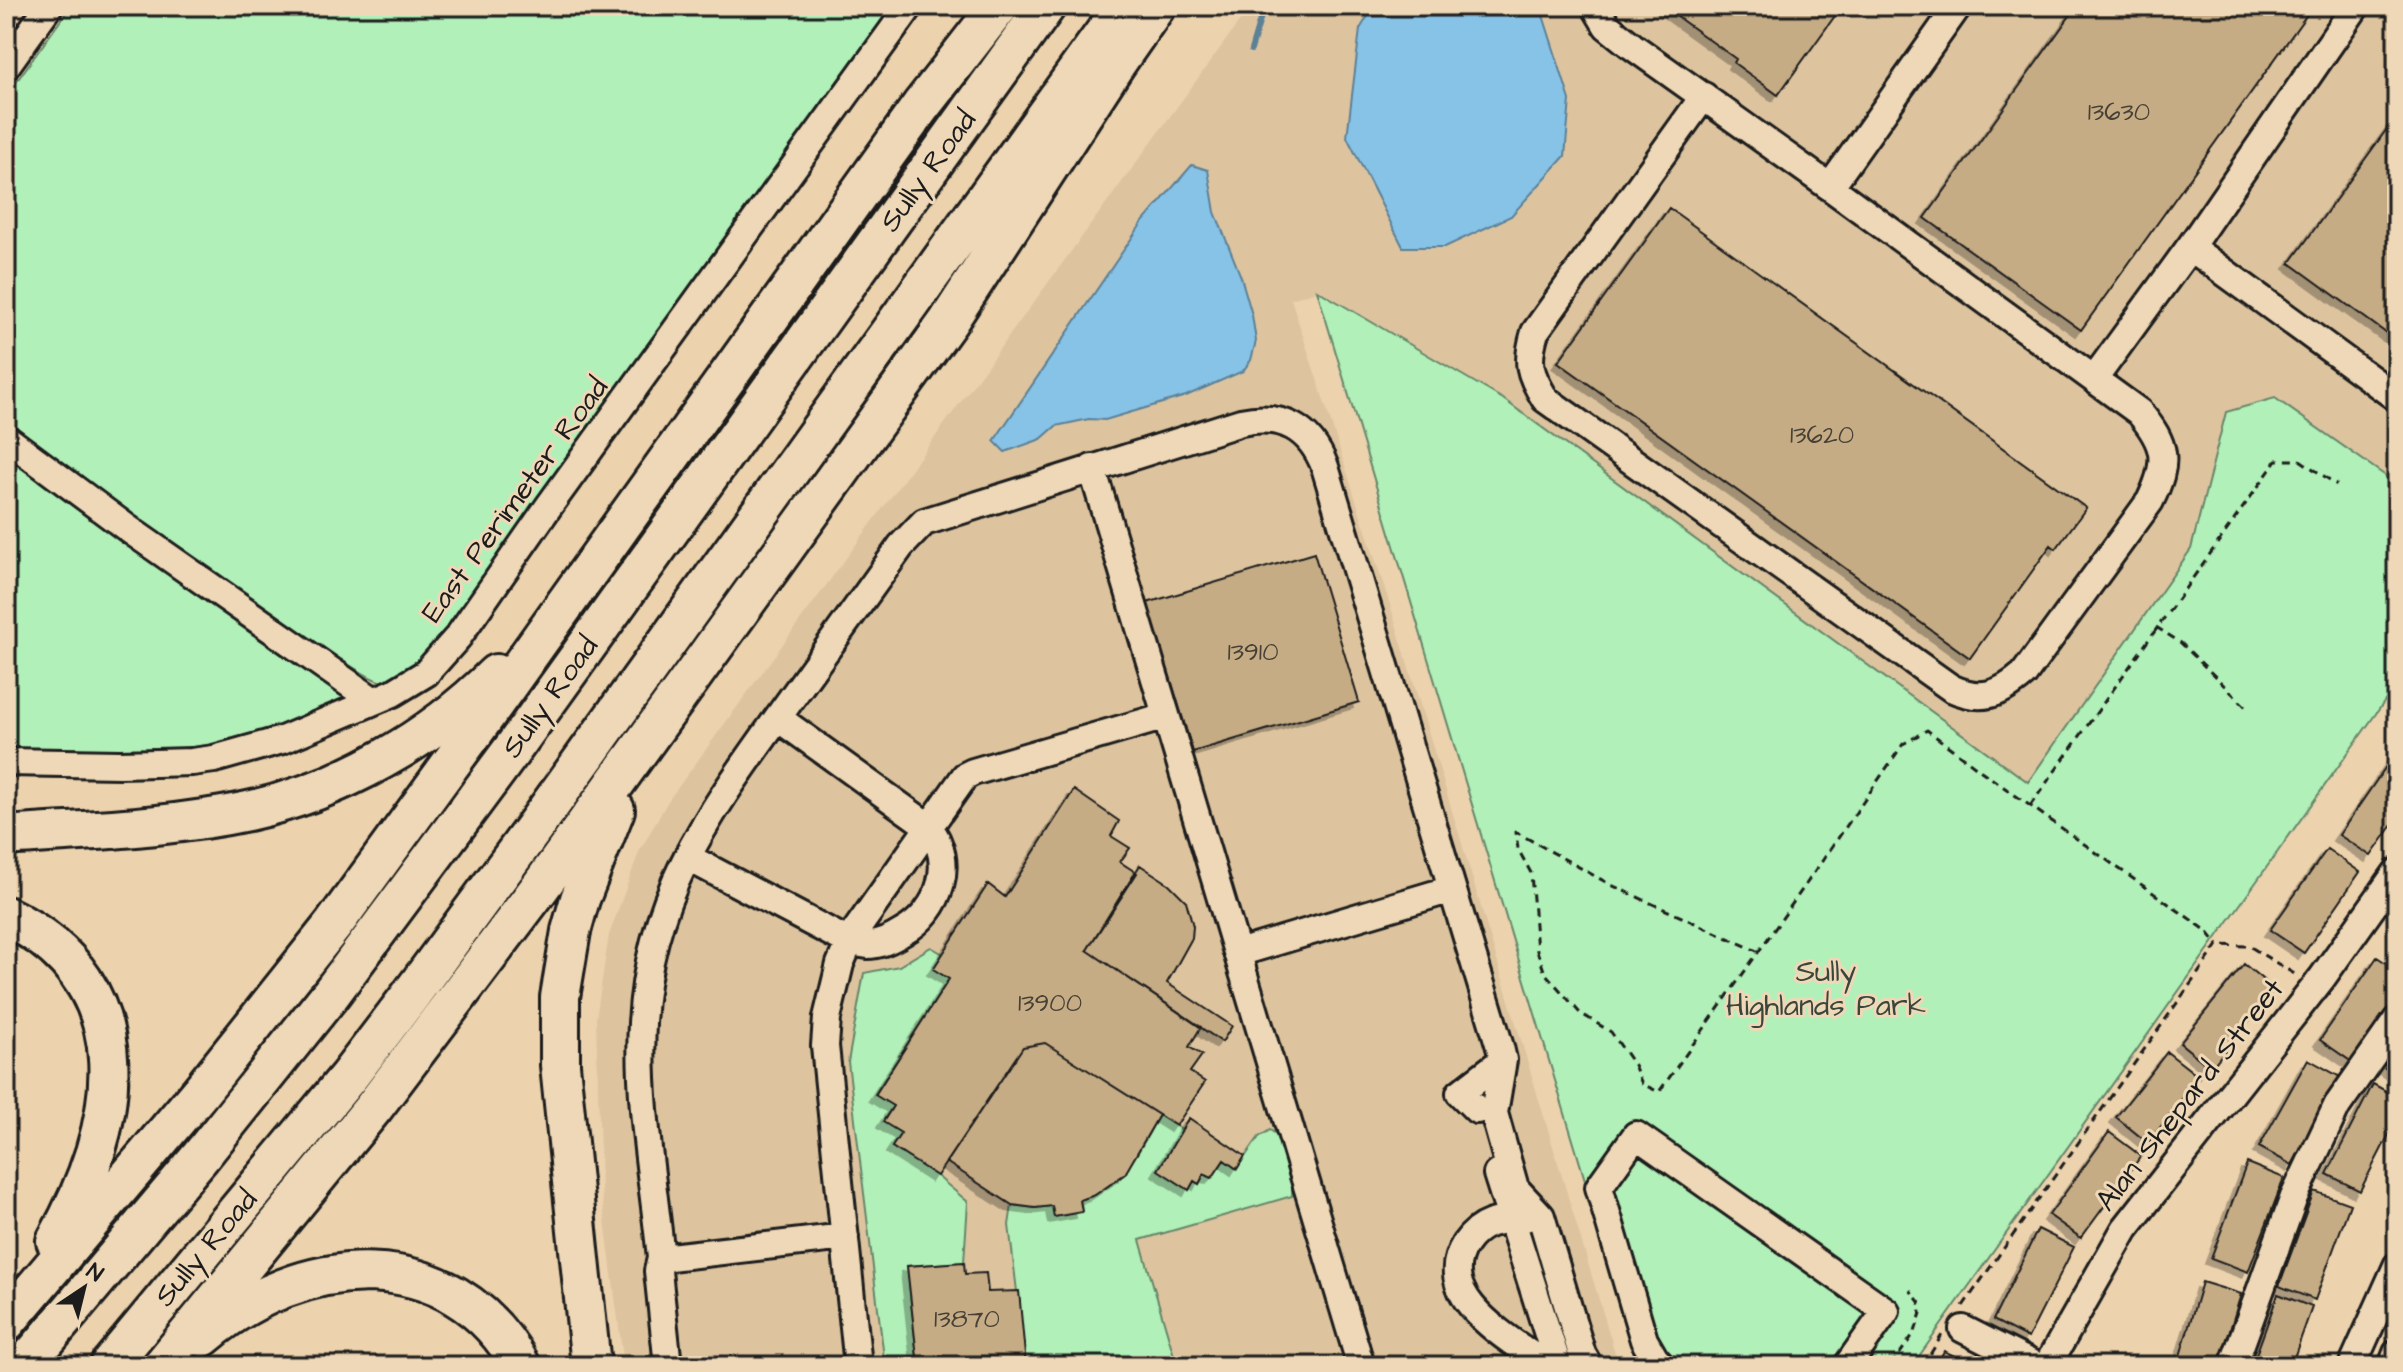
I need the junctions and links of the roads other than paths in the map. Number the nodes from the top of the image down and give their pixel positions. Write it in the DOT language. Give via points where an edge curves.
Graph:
graph roads {
  1 [pos="49,6"];
  2 [pos="910,6"];
  3 [pos="999,6"];
  4 [pos="1046,6"];
  5 [pos="1124,6"];
  6 [pos="1156,6"];
  7 [pos="1595,6"];
  8 [pos="1958,6"];
  9 [pos="2356,6"];
  10 [pos="6,66"];
  11 [pos="1704,96"];
  12 [pos="1830,187"];
  13 [pos="2190,247"];
  14 [pos="2094,379"];
  15 [pos="2397,398"];
  16 [pos="6,438"];
  17 [pos="1092,468"];
  18 [pos="622,525"];
  19 [pos="718,645"];
  20 [pos="374,701"];
  21 [pos="1166,716"];
  22 [pos="778,718"];
  23 [pos="6,762"];
  24 [pos="928,826"];
  25 [pos="6,836"];
  26 [pos="687,857"];
  27 [pos="2397,872"];
  28 [pos="1452,889"];
  29 [pos="2387,905"];
  30 [pos="6,916"];
  31 [pos="849,942"];
  32 [pos="1238,953"];
  33 [pos="2397,1020"];
  34 [pos="1503,1060"];
  35 [pos="1541,1216"];
  36 [pos="1511,1219"];
  37 [pos="845,1237"];
  38 [pos="661,1258"];
  39 [pos="2397,1266"];
  40 [pos="6,1308"];
  41 [pos="6,1322"];
  42 [pos="1957,1322"];
  43 [pos="1576,1335"];
  44 [pos="2397,1353"];
  45 [pos="1552,1358"];
  46 [pos="24,1366"];
  47 [pos="109,1366"];
  48 [pos="164,1366"];
  49 [pos="521,1366"];
  50 [pos="591,1366"];
  51 [pos="668,1366"];
  52 [pos="858,1366"];
  53 [pos="1361,1366"];
  54 [pos="1589,1366"];
  55 [pos="1662,1366"];
  56 [pos="1847,1366"];
  57 [pos="2036,1366"];
  58 [pos="2047,1366"];
  59 [pos="2233,1366"];
  60 [pos="2352,1366"];
  61 [pos="2392,1366"];
  1 -- 10 [label="street"];
  2 -- 20 [label="street, East Perimeter Road" via="458,637 426,673"];
  3 -- 18 [label="highway"];
  4 -- 46 [label="highway, Sully Road" via="330,995"];
  5 -- 47 [label="highway, Sully Road" via="410,996"];
  6 -- 19 [label="highway" via="948,322"];
  7 -- 11 [label="street" via="1607,26"];
  8 -- 12 [label="street"];
  9 -- 13 [label="street"];
  11 -- 12 [label="street"];
  11 -- 14 [label="street" via="1535,332 1528,354 1532,378 1545,399 1967,695 1995,693 2024,674 2155,489 2163,466 2156,431"];
  12 -- 14 [label="street"];
  13 -- 14 [label="street"];
  13 -- 15 [label="street"];
  16 -- 20 [label="street"];
  17 -- 21 [label="street"];
  17 -- 22 [label="street" via="924,522 901,546"];
  17 -- 28 [label="street" via="1253,419 1285,423 1311,439 1325,467"];
  18 -- 25 [label="highway" via="485,686 423,734 354,773 250,811"];
  18 -- 41 [label="highway" via="288,983"];
  19 -- 48 [label="highway" via="431,1035"];
  19 -- 50 [label="highway" via="605,831 580,899 565,964 560,1065"];
  20 -- 23 [label="street, East Perimeter Road" via="271,744 214,759"];
  21 -- 24 [label="street" via="973,772 958,783"];
  21 -- 32 [label="street"];
  22 -- 24 [label="street"];
  22 -- 26 [label="street" via="714,808"];
  24 -- 31 [label="street"];
  24 -- 31 [label="street" via="943,862 929,911 890,940 870,945"];
  26 -- 31 [label="street"];
  26 -- 38 [label="street" via="658,930 642,1022 643,1092"];
  27 -- 29 [label="street, Alan Shepard Street"];
  28 -- 32 [label="street"];
  28 -- 34 [label="street"];
  29 -- 58 [label="street, Alan Shepard Street" via="2314,987 2125,1229"];
  30 -- 40 [label="highway" via="40,935 79,977 102,1030 110,1085 100,1142 73,1207 52,1248"];
  31 -- 37 [label="street" via="832,988 825,1046"];
  32 -- 53 [label="street"];
  33 -- 59 [label="street" via="2337,1106 2306,1171"];
  34 -- 35 [label="street" via="1494,1113 1515,1188"];
  34 -- 36 [label="street" via="1477,1110"];
  35 -- 36 [label="street"];
  35 -- 43 [label="street"];
  36 -- 45 [label="street"];
  36 -- 45 [label="street" via="1486,1223 1472,1235 1458,1261 1459,1285 1476,1312"];
  37 -- 38 [label="street"];
  37 -- 52 [label="street"];
  38 -- 51 [label="street"];
  39 -- 60 [label="street"];
  42 -- 57 [label="street"];
  43 -- 45 [label="street"];
  43 -- 54 [label="street"];
  44 -- 61 [label="street"];
  48 -- 49 [label="highway" via="256,1301 305,1281 354,1273 405,1277 451,1291 483,1314"];
  55 -- 56 [label="street" via="1644,1340 1599,1187 1636,1135 1886,1311"];
}
